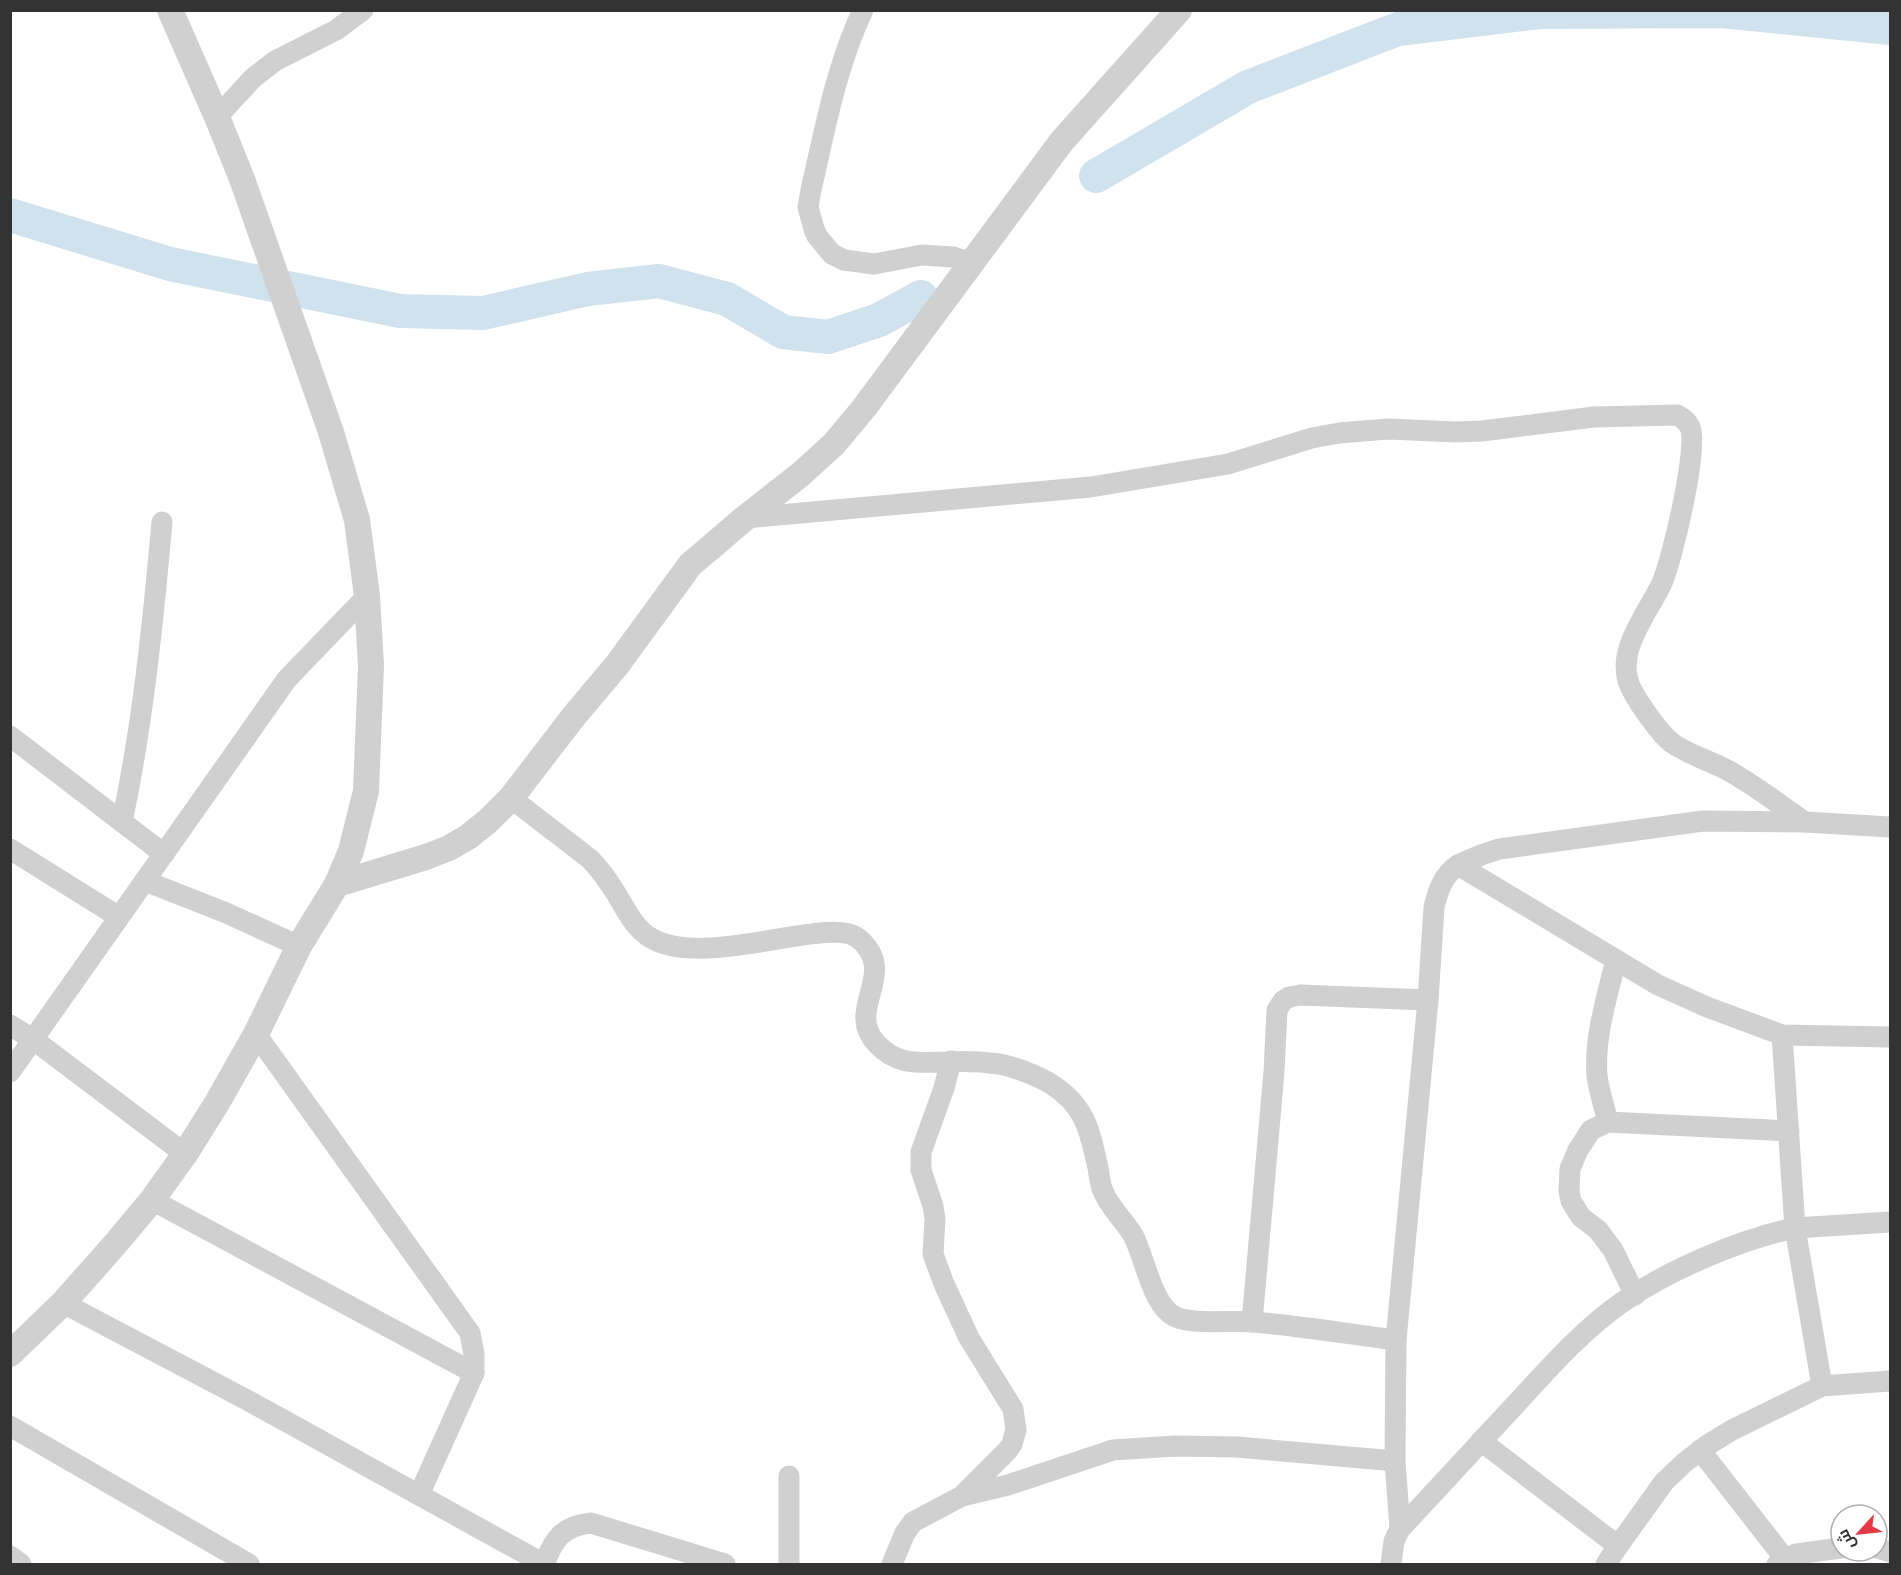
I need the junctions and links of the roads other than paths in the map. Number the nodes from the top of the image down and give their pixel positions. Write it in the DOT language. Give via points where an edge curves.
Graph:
graph roads {
  1 [pos="170,10"];
  2 [pos="363,10"];
  3 [pos="863,10"];
  4 [pos="1179,10"];
  5 [pos="217,117"];
  6 [pos="971,263"];
  7 [pos="745,518"];
  8 [pos="162,522"];
  9 [pos="368,596"];
  10 [pos="10,736"];
  11 [pos="511,798"];
  12 [pos="122,822"];
  13 [pos="1805,822"];
  14 [pos="1890,827"];
  15 [pos="10,849"];
  16 [pos="164,854"];
  17 [pos="1458,865"];
  18 [pos="145,881"];
  19 [pos="337,884"];
  20 [pos="119,917"];
  21 [pos="299,946"];
  22 [pos="1616,960"];
  23 [pos="1428,1000"];
  24 [pos="10,1025"];
  25 [pos="256,1034"];
  26 [pos="1782,1035"];
  27 [pos="1890,1037"];
  28 [pos="34,1040"];
  29 [pos="951,1061"];
  30 [pos="10,1072"];
  31 [pos="1608,1122"];
  32 [pos="1788,1131"];
  33 [pos="185,1154"];
  34 [pos="152,1200"];
  35 [pos="1890,1222"];
  36 [pos="1795,1228"];
  37 [pos="1635,1295"];
  38 [pos="63,1303"];
  39 [pos="1252,1322"];
  40 [pos="1396,1340"];
  41 [pos="10,1354"];
  42 [pos="474,1373"];
  43 [pos="1890,1381"];
  44 [pos="1822,1386"];
  45 [pos="10,1426"];
  46 [pos="1481,1442"];
  47 [pos="1700,1450"];
  48 [pos="1395,1461"];
  49 [pos="789,1476"];
  50 [pos="419,1496"];
  51 [pos="962,1496"];
  52 [pos="1400,1529"];
  53 [pos="1617,1546"];
  54 [pos="1829,1550"];
  55 [pos="10,1556"];
  56 [pos="1394,1562"];
  57 [pos="1781,1562"];
  58 [pos="21,1564"];
  59 [pos="245,1564"];
  60 [pos="544,1564"];
  61 [pos="725,1564"];
  62 [pos="789,1564"];
  63 [pos="892,1564"];
  64 [pos="1606,1564"];
  1 -- 5 [label="street"];
  2 -- 5 [label="street" via="336,30 275,61 253,78"];
  3 -- 6 [label="street" via="837,79 811,190 808,207 814,229 832,254 844,260 874,264 922,255 953,257"];
  4 -- 6 [label="street" via="1062,141"];
  5 -- 9 [label="street" via="332,432 357,520"];
  6 -- 7 [label="street" via="834,444"];
  7 -- 11 [label="street" via="690,565 617,665"];
  7 -- 13 [label="street" via="1091,487 1228,464 1339,433 1388,429 1482,431 1594,417 1677,415 1691,429 1693,446 1671,559 1627,654 1631,690 1671,742 1730,771"];
  8 -- 12 [label="street" via="150,649"];
  9 -- 16 [label="street" via="287,679"];
  9 -- 19 [label="street" via="371,666 366,791 351,851"];
  10 -- 12 [label="street"];
  11 -- 19 [label="street" via="482,827 448,848"];
  11 -- 29 [label="street" via="590,859 634,922 652,939 664,944 706,949 817,933 851,934 866,946 874,962 876,976 865,1013 876,1043 904,1061"];
  12 -- 16 [label="street"];
  13 -- 14 [label="street"];
  13 -- 17 [label="street" via="1703,821 1499,849"];
  15 -- 20 [label="street"];
  16 -- 18 [label="street"];
  17 -- 22 [label="street"];
  17 -- 23 [label="street" via="1437,893"];
  18 -- 20 [label="street"];
  18 -- 21 [label="street"];
  19 -- 21 [label="street"];
  20 -- 28 [label="street"];
  21 -- 25 [label="street"];
  22 -- 26 [label="street" via="1658,985"];
  22 -- 31 [label="street" via="1604,1008 1598,1063 1599,1090"];
  23 -- 39 [label="street" via="1300,995 1289,997 1277,1010"];
  23 -- 40 [label="street"];
  24 -- 28 [label="street"];
  25 -- 33 [label="street"];
  25 -- 42 [label="street" via="462,1318 473,1342"];
  26 -- 27 [label="street"];
  26 -- 32 [label="street"];
  28 -- 30 [label="street"];
  28 -- 33 [label="street"];
  29 -- 39 [label="street" via="1003,1064 1048,1082 1068,1095 1082,1113 1089,1131 1101,1186 1133,1236 1156,1295 1168,1313 1190,1321"];
  29 -- 51 [label="street" via="921,1152 921,1170 935,1219 933,1254 969,1338 1013,1409 1016,1430 1008,1450"];
  31 -- 32 [label="street"];
  31 -- 37 [label="street" via="1591,1130 1578,1150 1570,1169 1569,1191 1581,1217 1598,1230 1613,1250"];
  32 -- 36 [label="street"];
  33 -- 34 [label="street"];
  34 -- 38 [label="street"];
  34 -- 42 [label="street"];
  35 -- 36 [label="street"];
  36 -- 37 [label="street" via="1717,1252"];
  36 -- 44 [label="street"];
  37 -- 46 [label="street" via="1584,1333"];
  38 -- 41 [label="street"];
  38 -- 50 [label="street"];
  39 -- 40 [label="street"];
  40 -- 48 [label="street"];
  42 -- 50 [label="street"];
  43 -- 44 [label="street"];
  44 -- 47 [label="street"];
  45 -- 59 [label="street"];
  46 -- 52 [label="street"];
  46 -- 53 [label="street"];
  47 -- 53 [label="street" via="1664,1482"];
  47 -- 57 [label="street"];
  48 -- 51 [label="street" via="1237,1447 1121,1450"];
  48 -- 52 [label="street"];
  49 -- 62 [label="street"];
  50 -- 60 [label="street"];
  51 -- 63 [label="street" via="914,1522 904,1533"];
  52 -- 56 [label="street" via="1394,1541"];
  53 -- 64 [label="street"];
  54 -- 57 [label="street" via="1796,1554"];
  55 -- 58 [label="street"];
  60 -- 61 [label="street" via="556,1538 577,1524 591,1523"];
}
